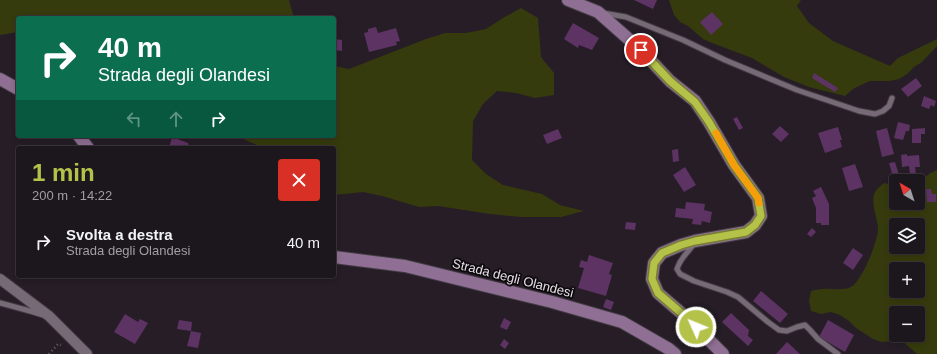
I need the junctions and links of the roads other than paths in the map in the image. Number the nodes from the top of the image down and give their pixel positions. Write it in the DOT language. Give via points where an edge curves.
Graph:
graph roads {
  1 [pos="568,0"];
  2 [pos="598,12"];
  3 [pos="0,80"];
  4 [pos="16,88"];
  5 [pos="892,98"];
  6 [pos="695,241"];
  7 [pos="336,257"];
  8 [pos="0,279"];
  9 [pos="0,303"];
  10 [pos="49,316"];
  11 [pos="87,354"];
  12 [pos="675,354"];
  13 [pos="723,354"];
  14 [pos="838,354"];
  1 -- 2 [label="main road"];
  2 -- 5 [label="lane" via="626,17 797,90 859,111 875,114 883,111"];
  2 -- 6 [label="main road" via="695,102 758,198 761,216 746,232"];
  3 -- 4 [label="main road"];
  6 -- 13 [label="main road" via="662,253 654,263 652,279 658,293"];
  6 -- 14 [label="lane" via="679,263 677,269 680,274 738,296 779,330 787,331 805,325"];
  7 -- 12 [label="main road, Strada degli Olandesi" via="405,266 552,302 622,322"];
  8 -- 10 [label="street"];
  9 -- 10 [label="lane"];
  10 -- 11 [label="street"];
}
